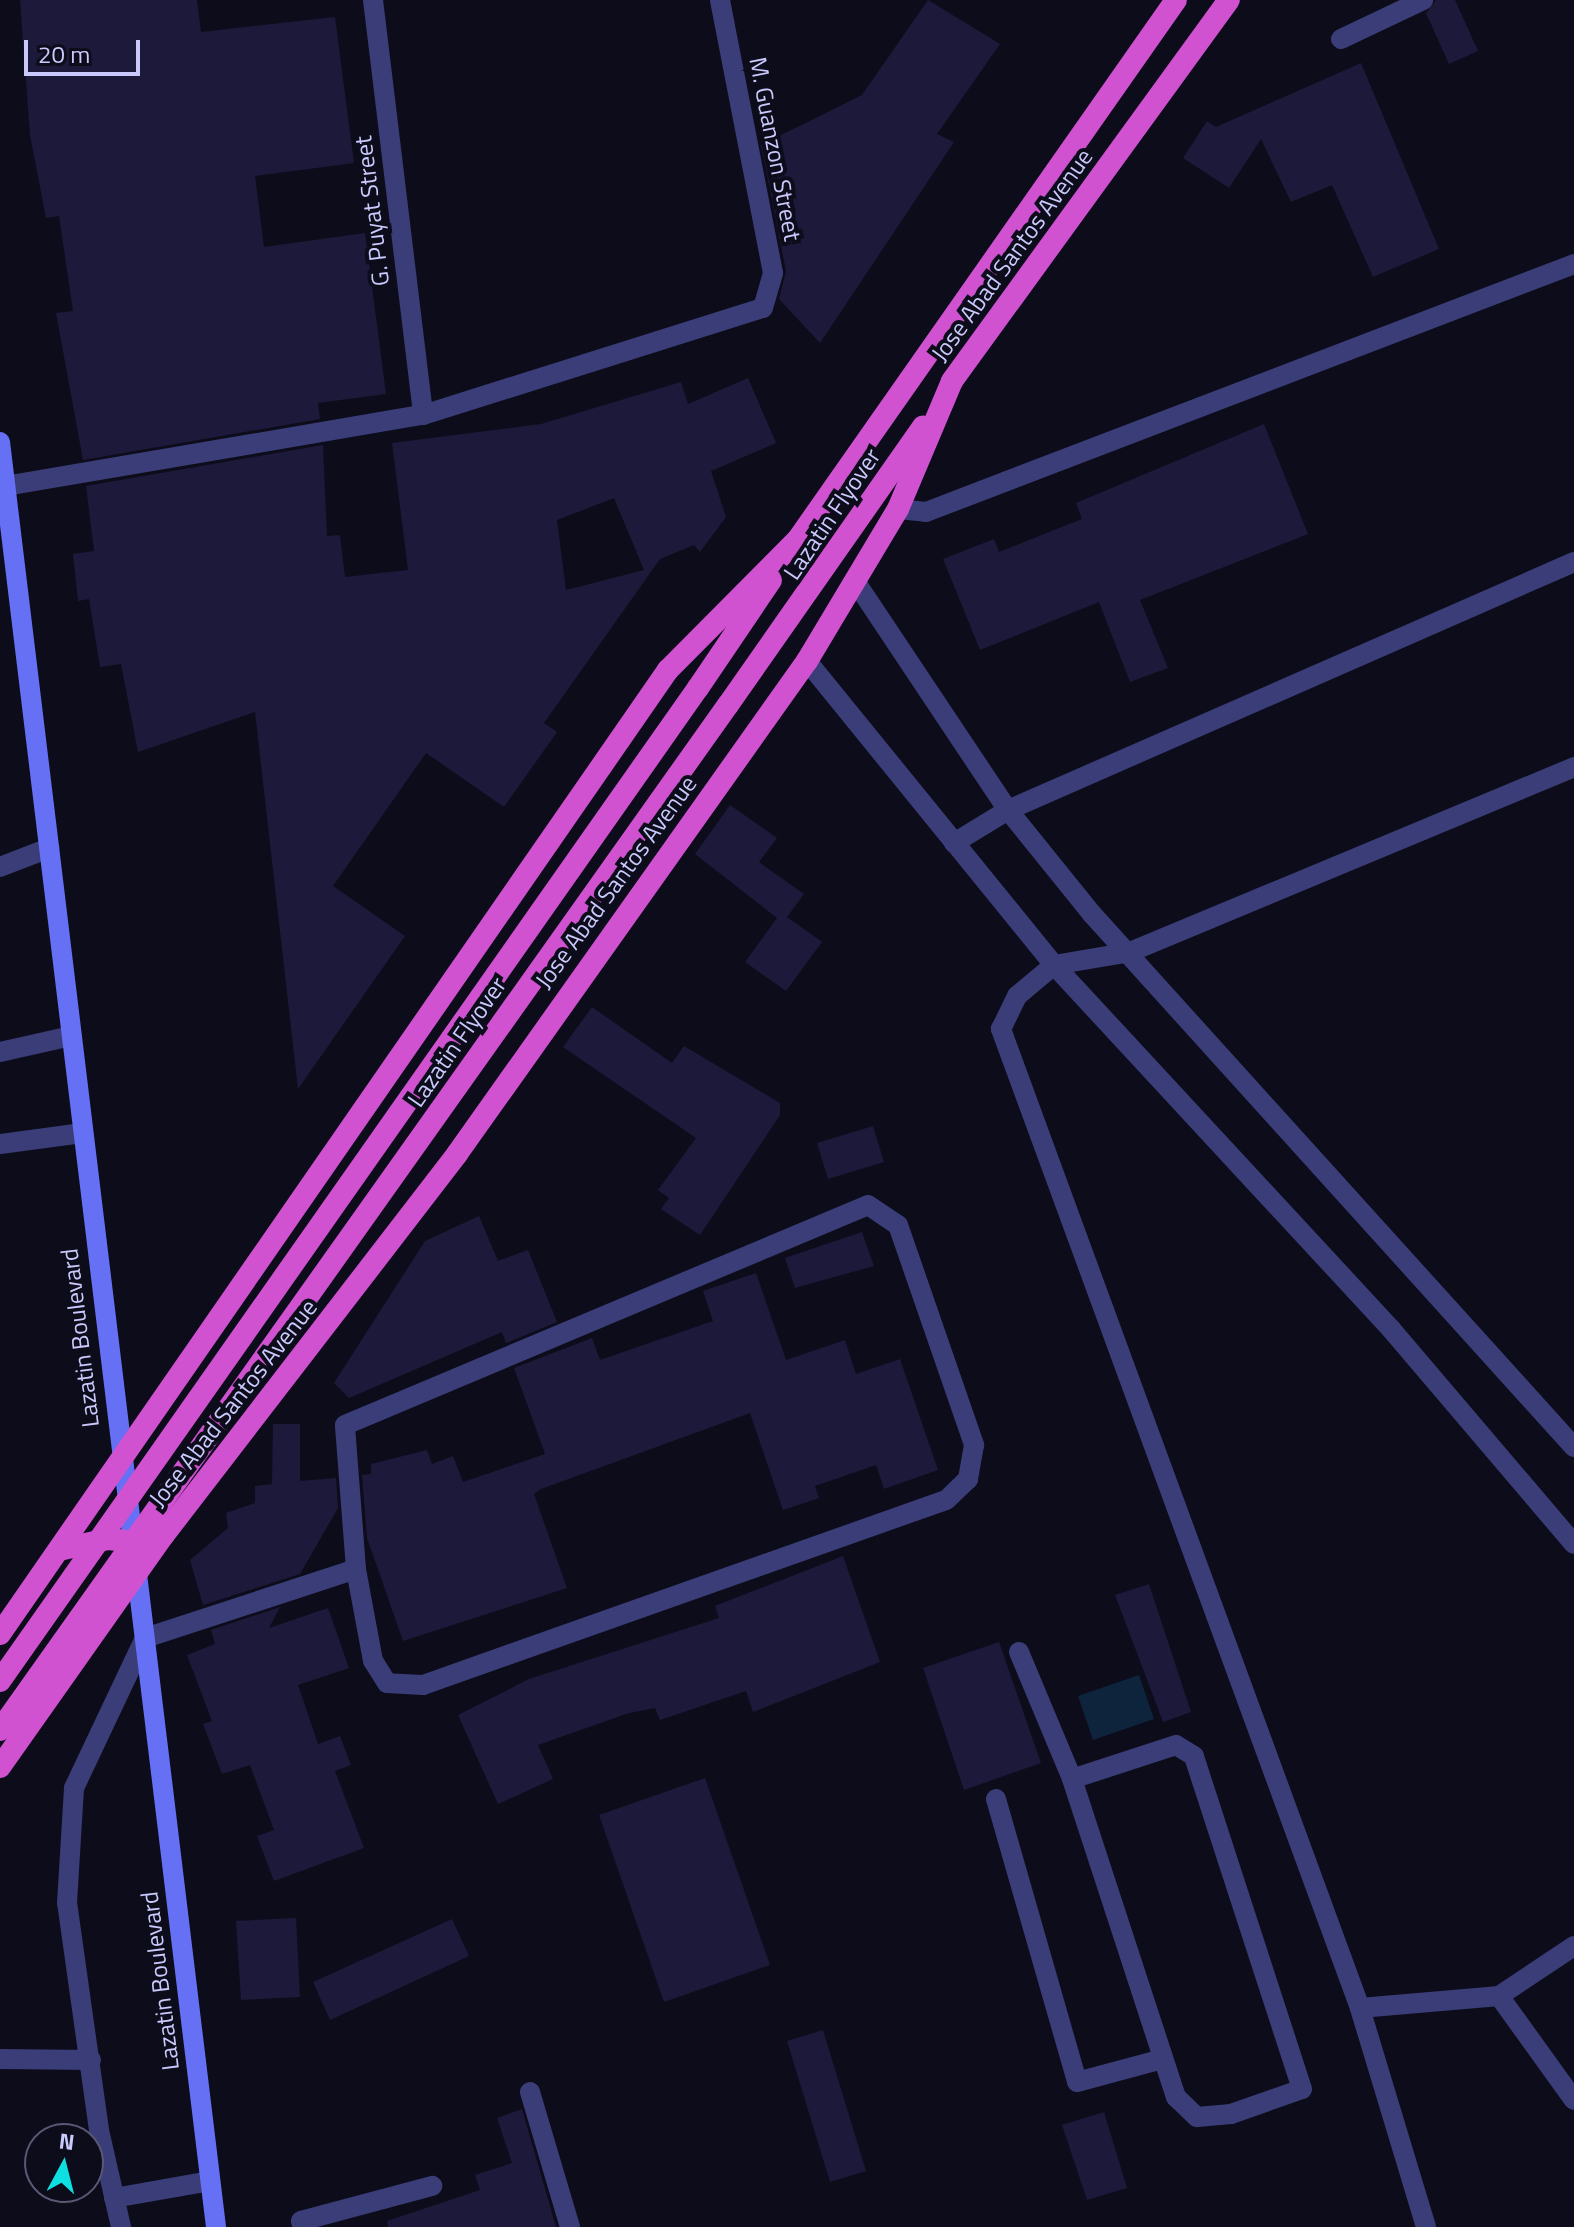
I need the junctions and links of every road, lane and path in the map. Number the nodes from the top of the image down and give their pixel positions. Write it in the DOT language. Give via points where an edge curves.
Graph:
graph roads {
  1 [pos="373,0"];
  2 [pos="720,0"];
  3 [pos="1176,0"];
  4 [pos="1229,0"];
  5 [pos="1423,0"];
  6 [pos="1341,39"];
  7 [pos="1574,264"];
  8 [pos="952,381"];
  9 [pos="423,415"];
  10 [pos="0,442"];
  11 [pos="3,486"];
  12 [pos="898,509"];
  13 [pos="798,539"];
  14 [pos="1574,562"];
  15 [pos="857,584"];
  16 [pos="807,661"];
  17 [pos="1574,767"];
  18 [pos="1008,810"];
  19 [pos="954,843"];
  20 [pos="49,848"];
  21 [pos="0,867"];
  22 [pos="1130,952"];
  23 [pos="1054,965"];
  24 [pos="71,1036"];
  25 [pos="0,1052"];
  26 [pos="82,1133"];
  27 [pos="0,1144"];
  28 [pos="1574,1447"];
  29 [pos="120,1460"];
  30 [pos="163,1536"];
  31 [pos="134,1542"];
  32 [pos="1574,1544"];
  33 [pos="59,1550"];
  34 [pos="356,1569"];
  35 [pos="138,1570"];
  36 [pos="0,1634"];
  37 [pos="145,1638"];
  38 [pos="1019,1652"];
  39 [pos="0,1681"];
  40 [pos="0,1730"];
  41 [pos="0,1767"];
  42 [pos="1072,1779"];
  43 [pos="996,1799"];
  44 [pos="1574,1946"];
  45 [pos="1499,1996"];
  46 [pos="1360,2008"];
  47 [pos="0,2059"];
  48 [pos="1163,2059"];
  49 [pos="91,2060"];
  50 [pos="530,2092"];
  51 [pos="1574,2100"];
  52 [pos="210,2181"];
  53 [pos="432,2186"];
  54 [pos="114,2198"];
  55 [pos="121,2227"];
  56 [pos="216,2227"];
  57 [pos="303,2227"];
  58 [pos="570,2227"];
  59 [pos="1426,2227"];
  1 -- 9 [label="street, G. Puyat Street"];
  2 -- 9 [label="street, M. Guanzon Street" via="773,273 763,308"];
  3 -- 13 [label="highway, Jose Abad Santos Avenue"];
  4 -- 8 [label="highway, Jose Abad Santos Avenue"];
  5 -- 6 [label="street"];
  7 -- 12 [label="street" via="926,512"];
  8 -- 12 [label="highway, Jose Abad Santos Avenue"];
  8 -- 40 [label="highway, Lazatin Flyover, bridge"];
  9 -- 11 [label="street"];
  10 -- 11 [label="main road, Lazatin Boulevard"];
  11 -- 20 [label="main road, Lazatin Boulevard"];
  12 -- 15 [label="highway, Jose Abad Santos Avenue"];
  13 -- 29 [label="highway, Jose Abad Santos Avenue" via="668,670"];
  13 -- 39 [label="highway, Lazatin Flyover, bridge"];
  14 -- 18 [label="street"];
  15 -- 16 [label="highway, Jose Abad Santos Avenue"];
  15 -- 18 [label="street"];
  16 -- 19 [label="street"];
  16 -- 30 [label="highway, Jose Abad Santos Avenue" via="457,1154"];
  17 -- 22 [label="street"];
  18 -- 19 [label="street"];
  18 -- 22 [label="street"];
  19 -- 23 [label="street"];
  20 -- 21 [label="street"];
  20 -- 24 [label="main road, Lazatin Boulevard"];
  22 -- 23 [label="street"];
  22 -- 28 [label="street"];
  23 -- 32 [label="street" via="1391,1329"];
  23 -- 46 [label="street" via="1017,996 1001,1029"];
  24 -- 25 [label="street"];
  24 -- 26 [label="main road, Lazatin Boulevard"];
  26 -- 27 [label="street"];
  26 -- 29 [label="main road, Lazatin Boulevard"];
  29 -- 31 [label="main road, Lazatin Boulevard"];
  29 -- 33 [label="highway, Jose Abad Santos Avenue"];
  30 -- 31 [label="highway"];
  30 -- 35 [label="highway, Jose Abad Santos Avenue"];
  31 -- 33 [label="highway" via="108,1539"];
  31 -- 35 [label="main road, Lazatin Boulevard"];
  33 -- 36 [label="highway, Jose Abad Santos Avenue"];
  34 -- 34 [label="street" via="373,1661 387,1683 423,1685 946,1500 968,1479 974,1445 898,1225 868,1205 345,1425"];
  34 -- 37 [label="street"];
  35 -- 37 [label="main road, Lazatin Boulevard"];
  35 -- 41 [label="highway, Jose Abad Santos Avenue"];
  37 -- 49 [label="street" via="74,1788 67,1903"];
  37 -- 52 [label="main road, Lazatin Boulevard"];
  38 -- 42 [label="street"];
  42 -- 48 [label="street"];
  42 -- 48 [label="street" via="1176,1745 1194,1756 1302,2089 1231,2114 1197,2117 1176,2097"];
  43 -- 48 [label="street" via="1077,2082"];
  44 -- 45 [label="street"];
  45 -- 46 [label="street"];
  45 -- 51 [label="street"];
  46 -- 59 [label="street"];
  47 -- 49 [label="street"];
  49 -- 54 [label="street"];
  50 -- 58 [label="street"];
  52 -- 54 [label="street"];
  52 -- 56 [label="main road, Lazatin Boulevard"];
  53 -- 57 [label="street" via="301,2221"];
  54 -- 55 [label="street"];
}
